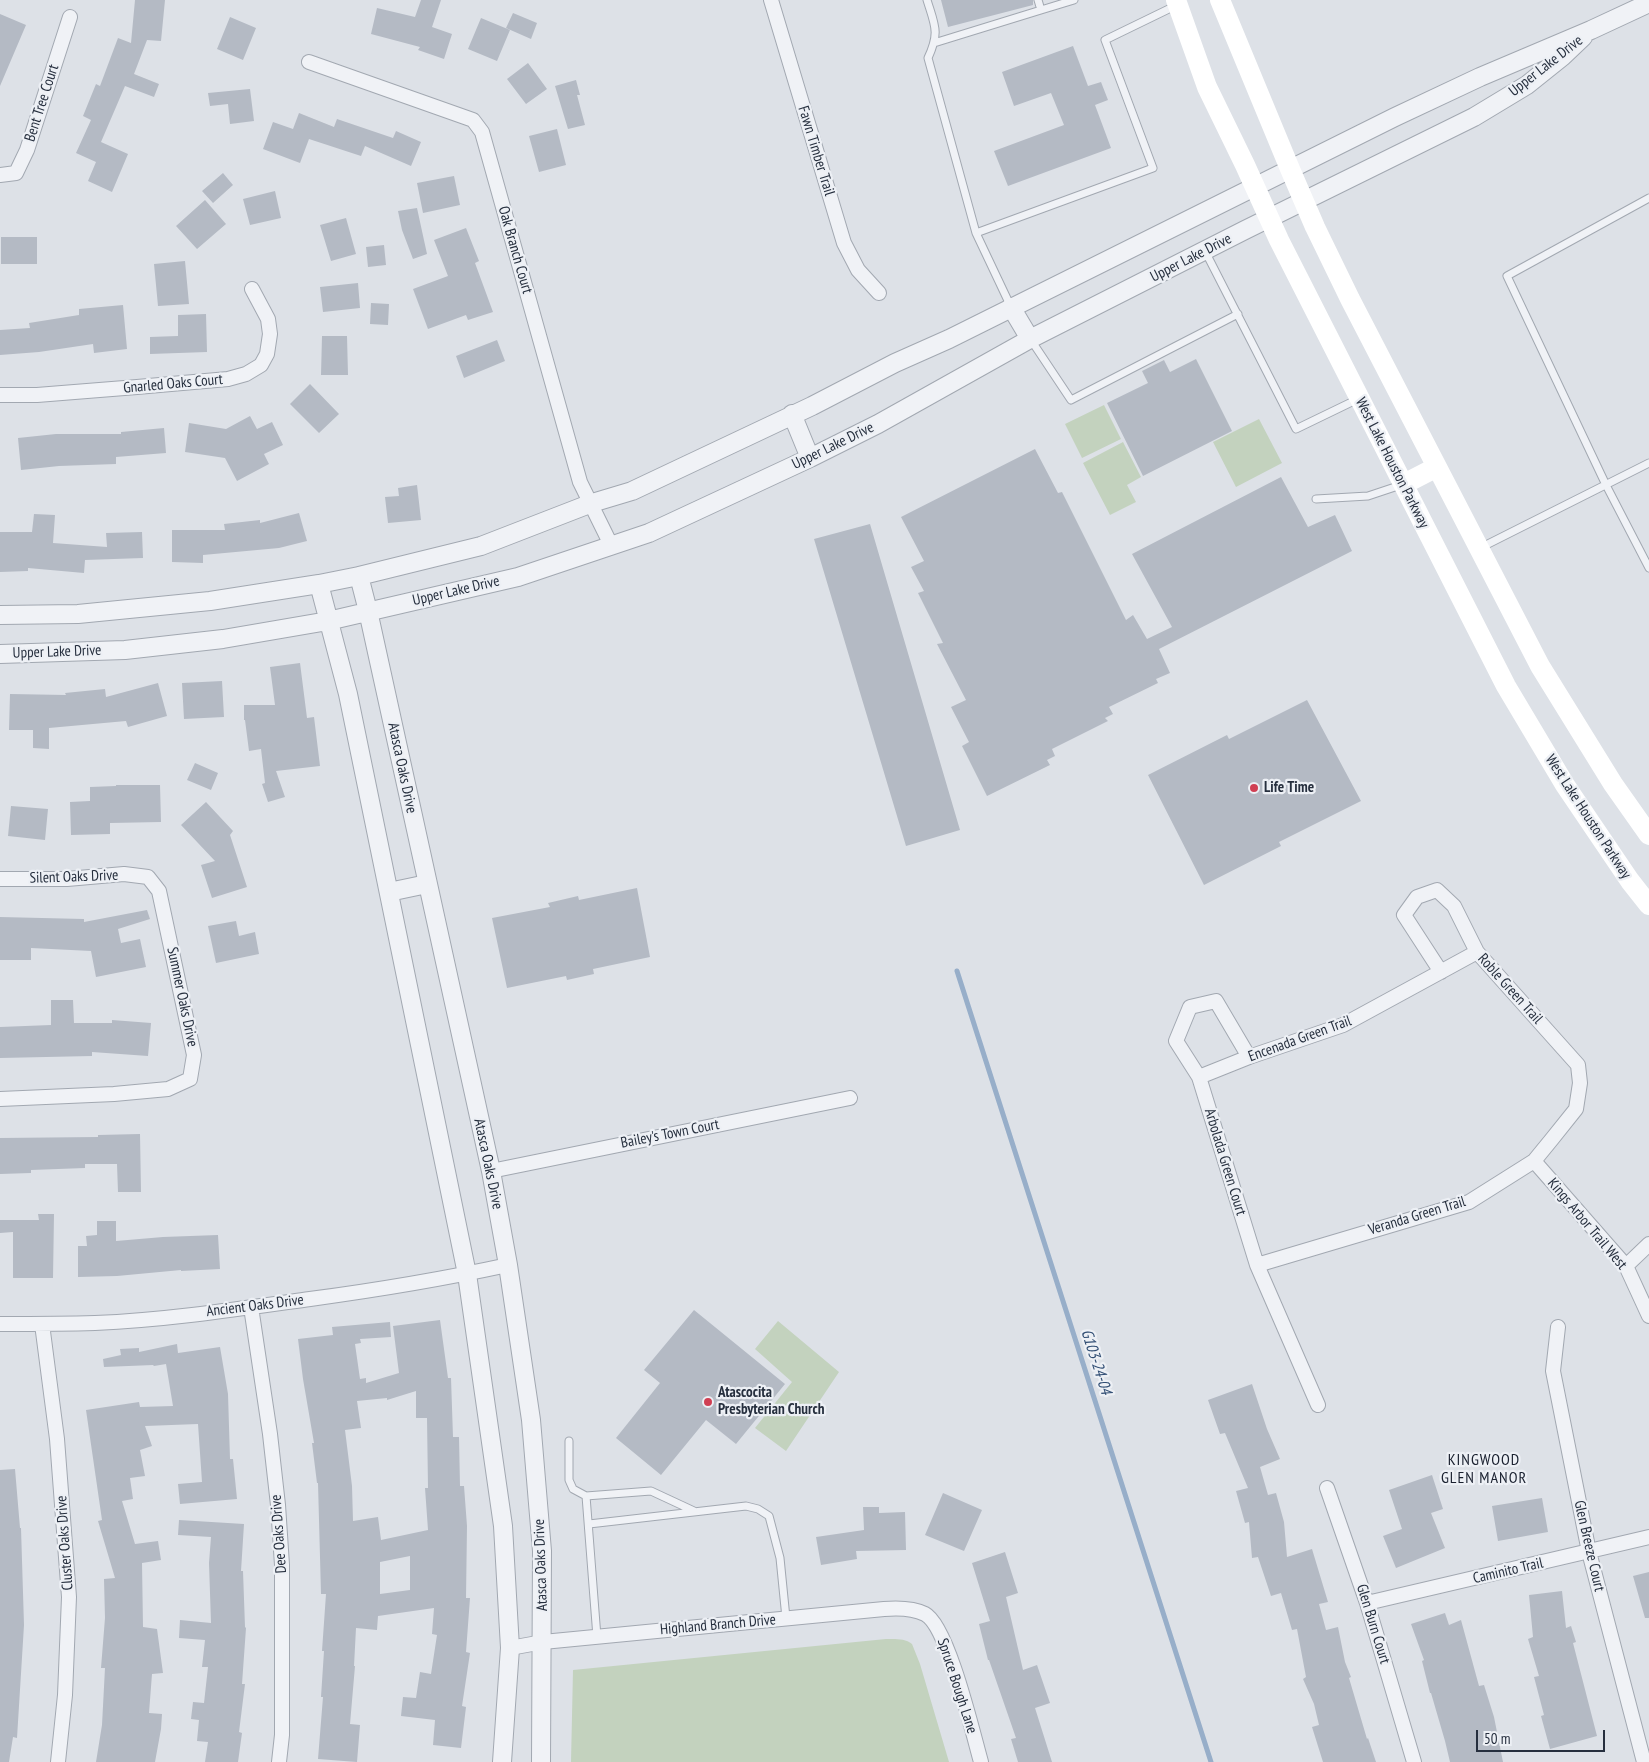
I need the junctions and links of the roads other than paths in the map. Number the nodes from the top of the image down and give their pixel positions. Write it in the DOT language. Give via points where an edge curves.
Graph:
graph roads {
  1 [pos="772,0"];
  2 [pos="927,0"];
  3 [pos="1038,0"];
  4 [pos="1074,0"];
  5 [pos="1220,0"];
  6 [pos="1176,2"];
  7 [pos="1649,3"];
  8 [pos="1041,10"];
  9 [pos="70,17"];
  10 [pos="1591,30"];
  11 [pos="934,43"];
  12 [pos="309,62"];
  13 [pos="1290,169"];
  14 [pos="0,175"];
  15 [pos="1255,186"];
  16 [pos="1649,198"];
  17 [pos="1304,202"];
  18 [pos="1269,218"];
  19 [pos="976,233"];
  20 [pos="1205,250"];
  21 [pos="252,289"];
  22 [pos="878,293"];
  23 [pos="1011,308"];
  24 [pos="1238,314"];
  25 [pos="1030,339"];
  26 [pos="0,395"];
  27 [pos="1358,398"];
  28 [pos="792,414"];
  29 [pos="810,458"];
  30 [pos="1649,463"];
  31 [pos="1437,467"];
  32 [pos="1404,484"];
  33 [pos="1606,485"];
  34 [pos="1316,499"];
  35 [pos="592,503"];
  36 [pos="611,545"];
  37 [pos="1480,548"];
  38 [pos="1649,568"];
  39 [pos="359,576"];
  40 [pos="319,584"];
  41 [pos="368,611"];
  42 [pos="0,615"];
  43 [pos="328,621"];
  44 [pos="0,654"];
  45 [pos="1649,836"];
  46 [pos="148,877"];
  47 [pos="0,879"];
  48 [pos="427,884"];
  49 [pos="390,892"];
  50 [pos="1649,905"];
  51 [pos="1477,952"];
  52 [pos="1441,972"];
  53 [pos="1249,1058"];
  54 [pos="1200,1077"];
  55 [pos="0,1098"];
  56 [pos="850,1098"];
  57 [pos="1576,1109"];
  58 [pos="1534,1161"];
  59 [pos="490,1171"];
  60 [pos="1649,1244"];
  61 [pos="508,1265"];
  62 [pos="1257,1265"];
  63 [pos="1626,1266"];
  64 [pos="467,1274"];
  65 [pos="251,1307"];
  66 [pos="1649,1316"];
  67 [pos="0,1324"];
  68 [pos="42,1324"];
  69 [pos="1558,1327"];
  70 [pos="1318,1405"];
  71 [pos="569,1441"];
  72 [pos="1327,1488"];
  73 [pos="586,1496"];
  74 [pos="695,1512"];
  75 [pos="589,1524"];
  76 [pos="1649,1537"];
  77 [pos="1589,1552"];
  78 [pos="1367,1603"];
  79 [pos="926,1614"];
  80 [pos="786,1618"];
  81 [pos="597,1637"];
  82 [pos="543,1642"];
  83 [pos="510,1648"];
  84 [pos="58,1762"];
  85 [pos="280,1762"];
  86 [pos="502,1762"];
  87 [pos="541,1762"];
  88 [pos="981,1762"];
  89 [pos="1414,1762"];
  90 [pos="1644,1762"];
  1 -- 22 [label="street, Fawn Timber Trail" via="844,243 858,270"];
  2 -- 11 [label="lane" via="936,30"];
  3 -- 8 [label="lane"];
  4 -- 8 [label="lane"];
  5 -- 13 [label="main road"];
  6 -- 15 [label="main road, West Lake Houston Parkway" via="1207,87"];
  6 -- 19 [label="lane" via="1105,40 1153,168"];
  7 -- 10 [label="street, Upper Lake Drive"];
  8 -- 11 [label="lane"];
  9 -- 14 [label="street, Bent Tree Court" via="27,150 16,173"];
  10 -- 13 [label="street, Upper Lake Drive" via="1472,81"];
  10 -- 17 [label="street, Upper Lake Drive" via="1527,85 1481,113"];
  11 -- 19 [label="lane" via="928,58"];
  12 -- 35 [label="street, Oak Branch Court" via="473,120 482,132 580,482"];
  13 -- 15 [label="street, Upper Lake Drive"];
  13 -- 17 [label="main road"];
  15 -- 18 [label="main road, West Lake Houston Parkway"];
  15 -- 23 [label="street, Upper Lake Drive"];
  16 -- 33 [label="lane" via="1507,276"];
  17 -- 18 [label="street, Upper Lake Drive"];
  17 -- 31 [label="main road"];
  18 -- 20 [label="street, Upper Lake Drive"];
  18 -- 27 [label="main road, West Lake Houston Parkway"];
  19 -- 23 [label="lane"];
  20 -- 24 [label="lane"];
  20 -- 25 [label="street, Upper Lake Drive"];
  21 -- 26 [label="street, Gnarled Oaks Court" via="268,320 270,334 267,354 261,365 246,374 228,379 137,388"];
  23 -- 25 [label="street"];
  23 -- 28 [label="street, Upper Lake Drive"];
  24 -- 25 [label="lane" via="1071,400"];
  24 -- 27 [label="lane" via="1296,429"];
  25 -- 29 [label="street, Upper Lake Drive"];
  27 -- 32 [label="main road, West Lake Houston Parkway"];
  28 -- 29 [label="street"];
  28 -- 35 [label="street, Upper Lake Drive" via="632,491"];
  29 -- 36 [label="street, Upper Lake Drive" via="649,533"];
  30 -- 33 [label="lane"];
  31 -- 32 [label="main road"];
  31 -- 37 [label="main road"];
  32 -- 34 [label="lane" via="1368,496"];
  32 -- 50 [label="main road, West Lake Houston Parkway" via="1506,686 1565,785"];
  33 -- 37 [label="lane"];
  33 -- 38 [label="lane"];
  35 -- 36 [label="street, Oak Branch Court"];
  35 -- 39 [label="street, Upper Lake Drive" via="481,546"];
  36 -- 41 [label="street, Upper Lake Drive" via="518,577"];
  37 -- 45 [label="main road" via="1540,666"];
  39 -- 40 [label="street, Upper Lake Drive"];
  39 -- 41 [label="street, Atasca Oaks Drive"];
  40 -- 42 [label="street, Upper Lake Drive" via="142,608 54,615"];
  40 -- 43 [label="street"];
  41 -- 43 [label="street, Upper Lake Drive"];
  41 -- 48 [label="street, Atasca Oaks Drive"];
  43 -- 44 [label="street, Upper Lake Drive" via="222,639 125,650"];
  43 -- 49 [label="street" via="348,694"];
  46 -- 47 [label="street, Silent Oaks Drive" via="124,874 68,879"];
  46 -- 55 [label="street, Summer Oaks Drive" via="159,891 194,1055 190,1079 168,1089"];
  48 -- 49 [label="street"];
  48 -- 59 [label="street, Atasca Oaks Drive"];
  49 -- 64 [label="street"];
  51 -- 52 [label="street, Encenada Green Trail"];
  51 -- 52 [label="street, Roble Green Trail" via="1454,906 1438,890 1417,897 1404,915"];
  51 -- 57 [label="street, Roble Green Trail" via="1578,1065 1580,1083"];
  52 -- 53 [label="street, Encenada Green Trail" via="1344,1025"];
  53 -- 54 [label="street, Encenada Green Trail"];
  53 -- 54 [label="street, Arbolada Green Court" via="1216,1001 1190,1007 1176,1041"];
  54 -- 62 [label="street, Arbolada Green Court"];
  56 -- 59 [label="street, Bailey's Town Court"];
  57 -- 58 [label="street, Veranda Green Trail"];
  58 -- 62 [label="street, Veranda Green Trail" via="1469,1202"];
  58 -- 63 [label="street, Kings Arbor Trail West"];
  59 -- 61 [label="street, Atasca Oaks Drive"];
  60 -- 63 [label="street"];
  61 -- 64 [label="street, Ancient Oaks Drive"];
  61 -- 82 [label="street, Atasca Oaks Drive" via="537,1473"];
  62 -- 70 [label="street, Arbolada Green Court"];
  63 -- 66 [label="street, Kings Arbor Trail West"];
  64 -- 65 [label="street, Ancient Oaks Drive"];
  64 -- 83 [label="street" via="503,1526"];
  65 -- 68 [label="street, Ancient Oaks Drive" via="148,1319"];
  65 -- 85 [label="street, Dee Oaks Drive" via="270,1434 282,1565"];
  67 -- 68 [label="street, Ancient Oaks Drive"];
  68 -- 84 [label="street, Cluster Oaks Drive" via="57,1439 69,1597 66,1687"];
  69 -- 77 [label="street, Glen Breeze Court" via="1553,1371"];
  71 -- 73 [label="lane" via="569,1480 573,1489"];
  72 -- 78 [label="street, Glen Burn Court"];
  73 -- 74 [label="lane" via="651,1491"];
  73 -- 75 [label="lane"];
  74 -- 75 [label="lane"];
  74 -- 80 [label="lane" via="746,1506 769,1516 780,1558"];
  75 -- 81 [label="lane"];
  76 -- 77 [label="street, Caminito Trail"];
  77 -- 78 [label="street, Caminito Trail"];
  77 -- 90 [label="street, Glen Breeze Court"];
  78 -- 89 [label="street, Glen Burn Court"];
  79 -- 80 [label="street, Highland Branch Drive" via="901,1608"];
  79 -- 88 [label="street, Spruce Bough Lane" via="938,1627 949,1654"];
  80 -- 81 [label="street, Highland Branch Drive"];
  81 -- 82 [label="street, Highland Branch Drive"];
  82 -- 83 [label="street, Highland Branch Drive"];
  82 -- 87 [label="street, Atasca Oaks Drive"];
  83 -- 86 [label="street"];
}
